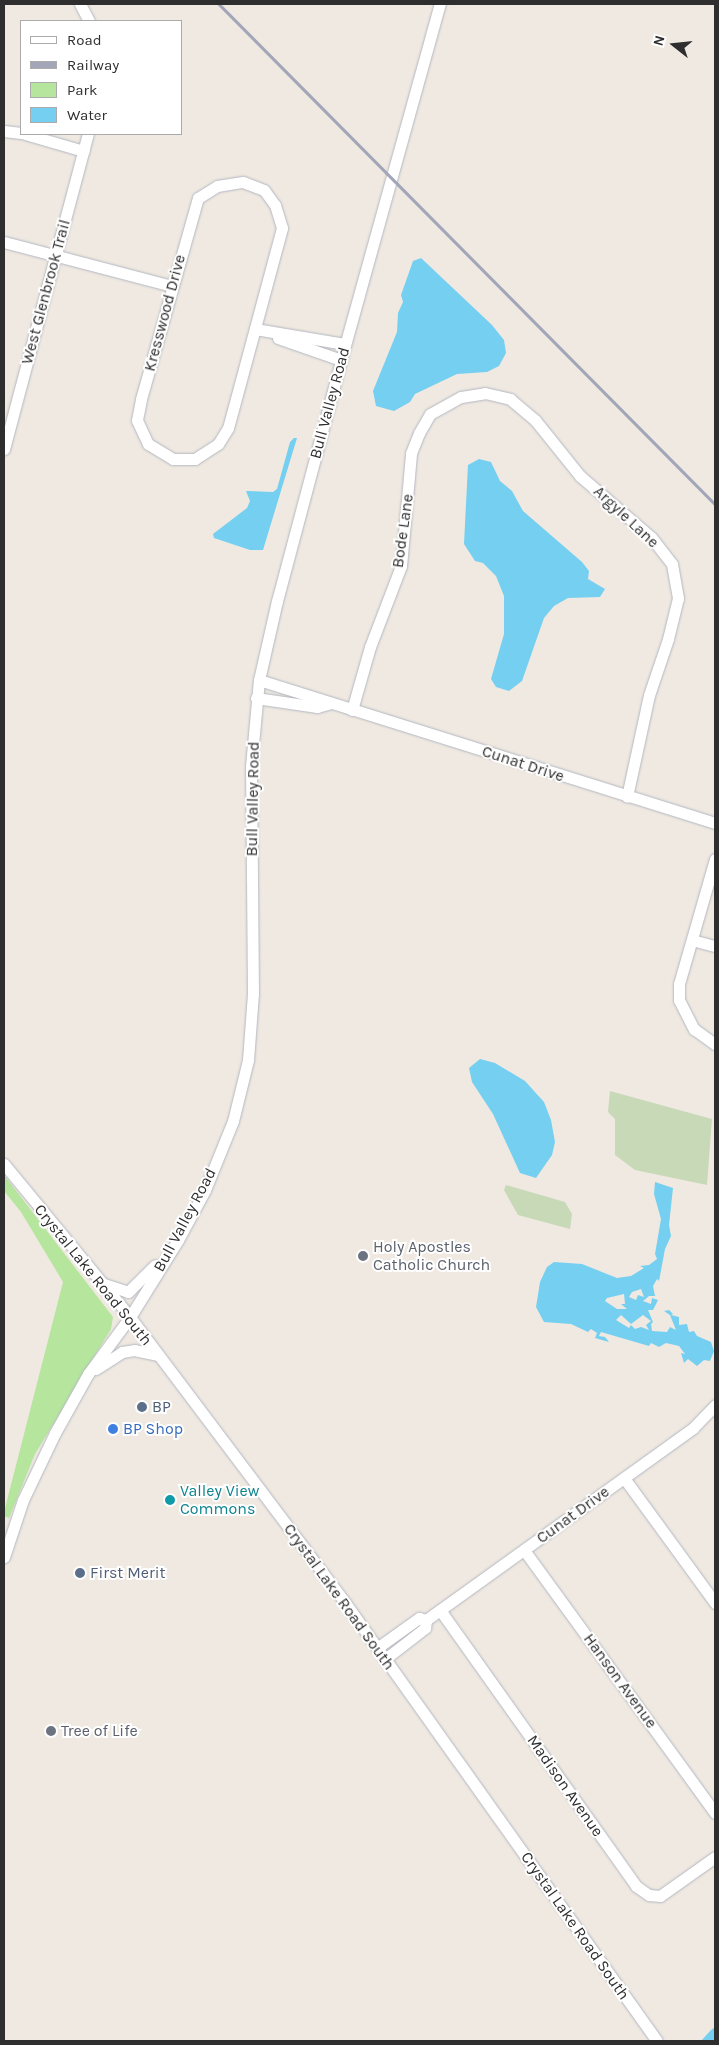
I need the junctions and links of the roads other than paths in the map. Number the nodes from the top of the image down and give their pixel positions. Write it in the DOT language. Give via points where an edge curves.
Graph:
graph roads {
  1 [pos="80,4"];
  2 [pos="440,4"];
  3 [pos="88,20"];
  4 [pos="4,130"];
  5 [pos="20,133"];
  6 [pos="30,135"];
  7 [pos="88,135"];
  8 [pos="84,151"];
  9 [pos="4,242"];
  10 [pos="56,256"];
  11 [pos="172,286"];
  12 [pos="255,329"];
  13 [pos="345,344"];
  14 [pos="341,360"];
  15 [pos="461,397"];
  16 [pos="4,449"];
  17 [pos="259,680"];
  18 [pos="256,698"];
  19 [pos="331,703"];
  20 [pos="352,710"];
  21 [pos="627,797"];
  22 [pos="715,823"];
  23 [pos="715,859"];
  24 [pos="692,940"];
  25 [pos="715,946"];
  26 [pos="715,1044"];
  27 [pos="4,1164"];
  28 [pos="178,1240"];
  29 [pos="101,1283"];
  30 [pos="130,1317"];
  31 [pos="158,1355"];
  32 [pos="88,1374"];
  33 [pos="713,1413"];
  34 [pos="624,1478"];
  35 [pos="524,1550"];
  36 [pos="4,1557"];
  37 [pos="715,1603"];
  38 [pos="440,1610"];
  39 [pos="426,1620"];
  40 [pos="377,1648"];
  41 [pos="385,1659"];
  42 [pos="715,1813"];
  43 [pos="715,1857"];
  44 [pos="657,2041"];
  1 -- 3 [label="street"];
  2 -- 13 [label="street, Bull Valley Road"];
  4 -- 5 [label="street"];
  6 -- 8 [label="street"];
  7 -- 8 [label="street, West Glenbrook Trail"];
  8 -- 10 [label="street, West Glenbrook Trail"];
  9 -- 10 [label="street"];
  10 -- 11 [label="street"];
  10 -- 16 [label="street, West Glenbrook Trail"];
  11 -- 12 [label="street, Kresswood Drive" via="198,198 217,186 243,182 264,190 275,205 282,228"];
  11 -- 12 [label="street, Kresswood Drive" via="137,420 148,444 173,459 196,459 218,444 228,428"];
  12 -- 13 [label="street"];
  12 -- 14 [label="street"];
  13 -- 14 [label="street, Bull Valley Road"];
  14 -- 17 [label="street, Bull Valley Road" via="276,602"];
  15 -- 20 [label="street, Bode Lane" via="430,414 411,454 401,566 370,647"];
  15 -- 21 [label="street, Argyle Lane" via="485,394 510,399 535,420 580,476 652,537 672,564 678,598 649,695"];
  17 -- 18 [label="street, Bull Valley Road"];
  17 -- 19 [label="street, Cunat Drive"];
  18 -- 19 [label="street, Cunat Drive" via="317,707"];
  18 -- 28 [label="street, Bull Valley Road" via="251,766 253,993 248,1060 233,1121 205,1190"];
  19 -- 20 [label="street, Cunat Drive"];
  20 -- 21 [label="street, Cunat Drive"];
  21 -- 22 [label="street, Cunat Drive"];
  23 -- 24 [label="street"];
  24 -- 25 [label="street"];
  24 -- 26 [label="street" via="679,984 679,1000 694,1029"];
  27 -- 29 [label="street, Crystal Lake Road South"];
  28 -- 29 [label="street" via="128,1292"];
  28 -- 30 [label="street, Bull Valley Road"];
  29 -- 30 [label="street, Crystal Lake Road South"];
  30 -- 31 [label="street, Crystal Lake Road South"];
  30 -- 32 [label="street, Bull Valley Road"];
  31 -- 32 [label="street" via="134,1350 122,1352"];
  31 -- 40 [label="street, Crystal Lake Road South"];
  32 -- 36 [label="street, Bull Valley Road" via="27,1492"];
  33 -- 34 [label="street, Cunat Drive"];
  34 -- 35 [label="street, Cunat Drive"];
  34 -- 37 [label="street"];
  35 -- 38 [label="street, Cunat Drive"];
  35 -- 42 [label="street, Hanson Avenue"];
  38 -- 39 [label="street, Cunat Drive"];
  38 -- 43 [label="street, Madison Avenue" via="636,1886 649,1895 660,1896"];
  39 -- 40 [label="street, Cunat Drive" via="419,1618"];
  39 -- 41 [label="street, Cunat Drive" via="425,1628"];
  40 -- 41 [label="street, Crystal Lake Road South"];
  41 -- 44 [label="street, Crystal Lake Road South"];
}
